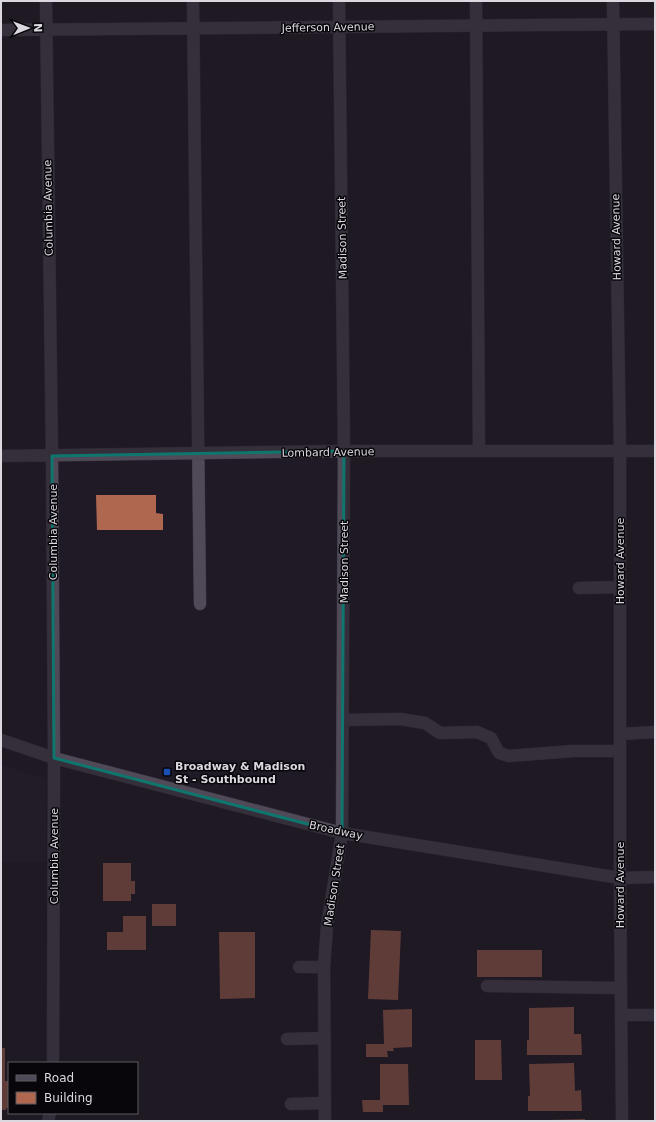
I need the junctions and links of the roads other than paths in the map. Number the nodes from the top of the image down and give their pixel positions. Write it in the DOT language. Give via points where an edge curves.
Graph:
graph roads {
  1 [pos="46,1"];
  2 [pos="193,1"];
  3 [pos="339,1"];
  4 [pos="476,1"];
  5 [pos="613,1"];
  6 [pos="613,24"];
  7 [pos="655,24"];
  8 [pos="476,25"];
  9 [pos="339,27"];
  10 [pos="193,29"];
  11 [pos="1,30"];
  12 [pos="46,30"];
  13 [pos="479,451"];
  14 [pos="620,451"];
  15 [pos="655,451"];
  16 [pos="344,452"];
  17 [pos="199,453"];
  18 [pos="1,456"];
  19 [pos="52,456"];
  20 [pos="620,587"];
  21 [pos="580,588"];
  22 [pos="200,604"];
  23 [pos="343,720"];
  24 [pos="655,732"];
  25 [pos="620,734"];
  26 [pos="1,740"];
  27 [pos="620,751"];
  28 [pos="54,758"];
  29 [pos="342,833"];
  30 [pos="655,877"];
  31 [pos="620,878"];
  32 [pos="299,967"];
  33 [pos="324,968"];
  34 [pos="487,986"];
  35 [pos="621,988"];
  36 [pos="621,1015"];
  37 [pos="655,1015"];
  38 [pos="324,1038"];
  39 [pos="287,1039"];
  40 [pos="53,1062"];
  41 [pos="325,1103"];
  42 [pos="291,1104"];
  43 [pos="325,1121"];
  44 [pos="622,1121"];
  1 -- 12 [label="street, Columbia Avenue"];
  2 -- 10 [label="street"];
  3 -- 9 [label="street, Madison Street"];
  4 -- 8 [label="street"];
  5 -- 6 [label="street, Howard Avenue"];
  6 -- 7 [label="street, Jefferson Avenue"];
  6 -- 8 [label="street, Jefferson Avenue"];
  6 -- 14 [label="street, Howard Avenue"];
  8 -- 9 [label="street, Jefferson Avenue"];
  8 -- 13 [label="street"];
  9 -- 10 [label="street, Jefferson Avenue"];
  9 -- 16 [label="street, Madison Street"];
  10 -- 12 [label="street, Jefferson Avenue"];
  10 -- 17 [label="street"];
  11 -- 12 [label="street, Jefferson Avenue"];
  12 -- 19 [label="street, Columbia Avenue"];
  13 -- 14 [label="street, Lombard Avenue"];
  13 -- 16 [label="street, Lombard Avenue"];
  14 -- 15 [label="street, Lombard Avenue"];
  14 -- 20 [label="street, Howard Avenue"];
  16 -- 17 [label="street, Lombard Avenue"];
  16 -- 23 [label="street, Madison Street"];
  17 -- 19 [label="street, Lombard Avenue"];
  17 -- 22 [label="street"];
  18 -- 19 [label="street, Lombard Avenue"];
  19 -- 28 [label="street, Columbia Avenue"];
  20 -- 21 [label="street"];
  20 -- 25 [label="street, Howard Avenue"];
  23 -- 27 [label="street" via="400,719 425,723 440,733 477,732 491,738 499,753 509,756 573,751"];
  23 -- 29 [label="street, Madison Street"];
  24 -- 25 [label="street"];
  25 -- 27 [label="street, Howard Avenue"];
  26 -- 28 [label="street, Broadway"];
  27 -- 31 [label="street, Howard Avenue"];
  28 -- 29 [label="street, Broadway"];
  28 -- 40 [label="street, Columbia Avenue"];
  29 -- 31 [label="street, Broadway"];
  29 -- 33 [label="street, Madison Street" via="327,926"];
  30 -- 31 [label="street, Broadway"];
  31 -- 35 [label="street, Howard Avenue"];
  32 -- 33 [label="street"];
  33 -- 38 [label="street, Madison Street"];
  34 -- 35 [label="street"];
  35 -- 36 [label="street, Howard Avenue"];
  36 -- 37 [label="street"];
  36 -- 44 [label="street, Howard Avenue"];
  38 -- 39 [label="street"];
  38 -- 41 [label="street, Madison Street"];
  41 -- 42 [label="street"];
  41 -- 43 [label="street, Madison Street"];
}
